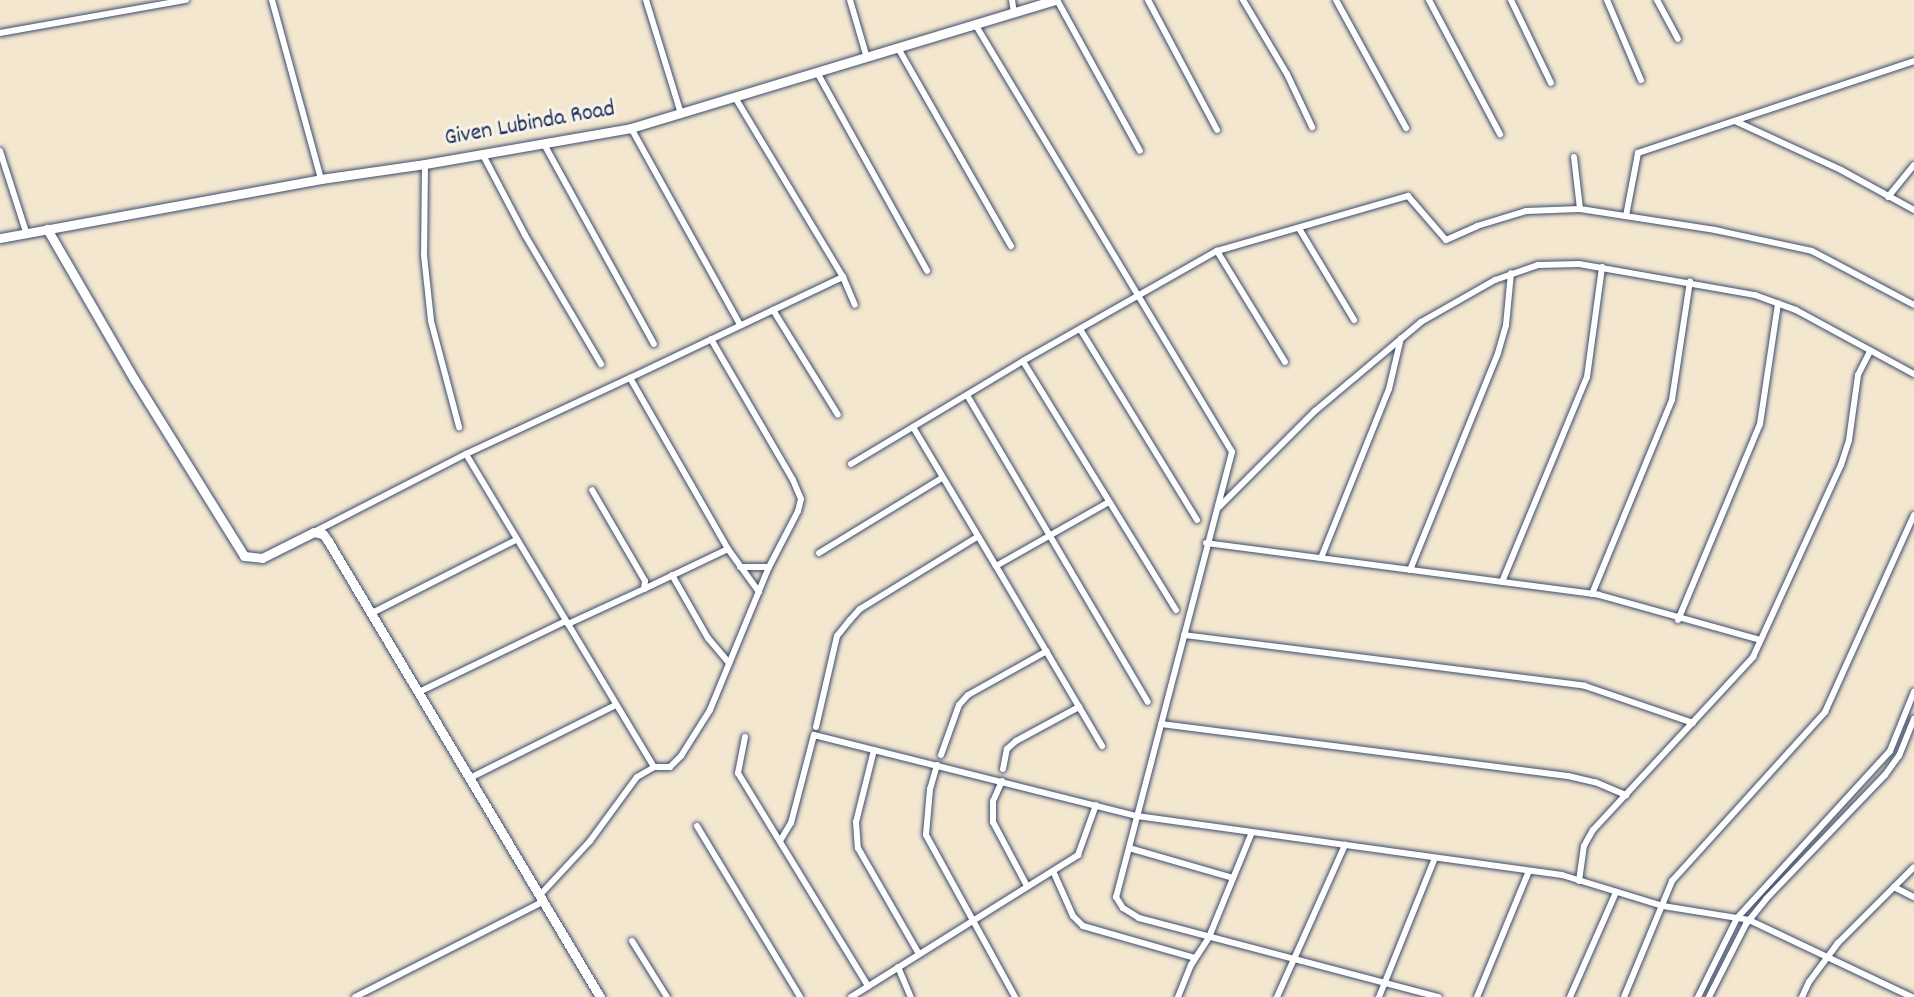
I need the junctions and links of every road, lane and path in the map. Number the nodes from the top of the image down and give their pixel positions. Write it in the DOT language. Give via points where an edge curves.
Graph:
graph roads {
  1 [pos="186,0"];
  2 [pos="272,0"];
  3 [pos="646,0"];
  4 [pos="850,0"];
  5 [pos="1012,0"];
  6 [pos="1056,0"];
  7 [pos="1148,0"];
  8 [pos="1243,0"];
  9 [pos="1336,0"];
  10 [pos="1429,0"];
  11 [pos="1511,0"];
  12 [pos="1607,0"];
  13 [pos="1657,0"];
  14 [pos="1014,13"];
  15 [pos="975,24"];
  16 [pos="0,33"];
  17 [pos="1678,39"];
  18 [pos="898,48"];
  19 [pos="867,58"];
  20 [pos="1914,61"];
  21 [pos="818,74"];
  22 [pos="1641,80"];
  23 [pos="1551,83"];
  24 [pos="736,99"];
  25 [pos="681,114"];
  26 [pos="1735,121"];
  27 [pos="1312,127"];
  28 [pos="631,128"];
  29 [pos="1406,128"];
  30 [pos="1217,130"];
  31 [pos="1500,134"];
  32 [pos="544,144"];
  33 [pos="0,151"];
  34 [pos="1140,151"];
  35 [pos="483,155"];
  36 [pos="1574,157"];
  37 [pos="425,164"];
  38 [pos="1914,165"];
  39 [pos="321,179"];
  40 [pos="1888,197"];
  41 [pos="1580,209"];
  42 [pos="1914,210"];
  43 [pos="1626,216"];
  44 [pos="47,229"];
  45 [pos="1300,230"];
  46 [pos="26,232"];
  47 [pos="0,238"];
  48 [pos="1011,246"];
  49 [pos="1217,251"];
  50 [pos="1602,267"];
  51 [pos="927,271"];
  52 [pos="1511,273"];
  53 [pos="843,277"];
  54 [pos="1690,281"];
  55 [pos="1138,294"];
  56 [pos="1778,303"];
  57 [pos="855,305"];
  58 [pos="1914,305"];
  59 [pos="773,310"];
  60 [pos="1354,320"];
  61 [pos="740,325"];
  62 [pos="1080,329"];
  63 [pos="1401,338"];
  64 [pos="711,339"];
  65 [pos="654,344"];
  66 [pos="1870,351"];
  67 [pos="1023,361"];
  68 [pos="1285,362"];
  69 [pos="601,364"];
  70 [pos="1914,374"];
  71 [pos="630,378"];
  72 [pos="967,395"];
  73 [pos="838,415"];
  74 [pos="459,427"];
  75 [pos="913,427"];
  76 [pos="466,454"];
  77 [pos="851,464"];
  78 [pos="942,478"];
  79 [pos="592,490"];
  80 [pos="1109,502"];
  81 [pos="1216,510"];
  82 [pos="1914,515"];
  83 [pos="1197,520"];
  84 [pos="321,531"];
  85 [pos="1053,535"];
  86 [pos="977,537"];
  87 [pos="516,540"];
  88 [pos="1206,543"];
  89 [pos="728,549"];
  90 [pos="819,553"];
  91 [pos="1321,558"];
  92 [pos="996,566"];
  93 [pos="740,567"];
  94 [pos="769,567"];
  95 [pos="1410,570"];
  96 [pos="672,575"];
  97 [pos="1502,582"];
  98 [pos="644,589"];
  99 [pos="759,592"];
  100 [pos="1592,594"];
  101 [pos="1176,610"];
  102 [pos="372,613"];
  103 [pos="1678,620"];
  104 [pos="567,623"];
  105 [pos="1184,635"];
  106 [pos="1760,640"];
  107 [pos="1047,651"];
  108 [pos="729,663"];
  109 [pos="419,692"];
  110 [pos="1914,692"];
  111 [pos="1148,702"];
  112 [pos="616,705"];
  113 [pos="1079,707"];
  114 [pos="1914,719"];
  115 [pos="1693,723"];
  116 [pos="1161,724"];
  117 [pos="816,727"];
  118 [pos="745,737"];
  119 [pos="1102,746"];
  120 [pos="874,750"];
  121 [pos="941,755"];
  122 [pos="649,758"];
  123 [pos="937,765"];
  124 [pos="654,767"];
  125 [pos="1003,769"];
  126 [pos="646,770"];
  127 [pos="470,778"];
  128 [pos="1002,781"];
  129 [pos="1626,795"];
  130 [pos="1096,805"];
  131 [pos="1137,816"];
  132 [pos="697,826"];
  133 [pos="1252,832"];
  134 [pos="780,841"];
  135 [pos="1345,845"];
  136 [pos="1129,848"];
  137 [pos="1435,858"];
  138 [pos="1914,867"];
  139 [pos="1053,871"];
  140 [pos="1529,871"];
  141 [pos="1233,878"];
  142 [pos="1579,881"];
  143 [pos="1027,886"];
  144 [pos="1894,887"];
  145 [pos="1616,892"];
  146 [pos="1914,897"];
  147 [pos="542,898"];
  148 [pos="1663,906"];
  149 [pos="1737,918"];
  150 [pos="975,919"];
  151 [pos="1749,920"];
  152 [pos="1209,937"];
  153 [pos="632,941"];
  154 [pos="919,954"];
  155 [pos="1827,955"];
  156 [pos="1195,958"];
  157 [pos="1293,959"];
  158 [pos="898,967"];
  159 [pos="1384,983"];
  160 [pos="868,986"];
  161 [pos="355,997"];
  162 [pos="600,997"];
  163 [pos="667,997"];
  164 [pos="800,997"];
  165 [pos="851,997"];
  166 [pos="911,997"];
  167 [pos="1015,997"];
  168 [pos="1178,997"];
  169 [pos="1277,997"];
  170 [pos="1379,997"];
  171 [pos="1439,997"];
  172 [pos="1477,997"];
  173 [pos="1570,997"];
  174 [pos="1624,997"];
  175 [pos="1698,997"];
  176 [pos="1709,997"];
  177 [pos="1802,997"];
  178 [pos="1912,997"];
  1 -- 16 [label="street"];
  2 -- 39 [label="street"];
  3 -- 25 [label="street"];
  4 -- 19 [label="street"];
  5 -- 14 [label="street"];
  6 -- 14 [label="street, Given Lubinda Road"];
  6 -- 34 [label="street"];
  7 -- 30 [label="street"];
  8 -- 27 [label="street"];
  9 -- 29 [label="street"];
  10 -- 31 [label="street"];
  11 -- 23 [label="street"];
  12 -- 22 [label="street"];
  13 -- 17 [label="street"];
  14 -- 15 [label="street, Given Lubinda Road"];
  15 -- 18 [label="street, Given Lubinda Road"];
  15 -- 55 [label="street"];
  18 -- 19 [label="street, Given Lubinda Road"];
  18 -- 48 [label="street"];
  19 -- 21 [label="street, Given Lubinda Road"];
  20 -- 26 [label="street"];
  21 -- 24 [label="street, Given Lubinda Road"];
  21 -- 51 [label="street"];
  24 -- 25 [label="street, Given Lubinda Road"];
  24 -- 53 [label="street"];
  25 -- 28 [label="street, Given Lubinda Road"];
  26 -- 40 [label="street"];
  26 -- 43 [label="street" via="1638,153"];
  28 -- 32 [label="street, Given Lubinda Road"];
  28 -- 61 [label="street"];
  32 -- 35 [label="street, Given Lubinda Road"];
  32 -- 65 [label="street"];
  33 -- 46 [label="street"];
  35 -- 37 [label="street, Given Lubinda Road"];
  35 -- 69 [label="street"];
  36 -- 41 [label="street"];
  37 -- 39 [label="street, Given Lubinda Road"];
  37 -- 74 [label="street" via="424,255 431,321"];
  38 -- 40 [label="street"];
  39 -- 44 [label="street, Given Lubinda Road"];
  40 -- 42 [label="street"];
  41 -- 43 [label="street"];
  41 -- 45 [label="street" via="1526,211 1446,240 1408,196"];
  43 -- 58 [label="street" via="1812,251"];
  44 -- 46 [label="street, Given Lubinda Road"];
  44 -- 84 [label="street" via="244,556 262,558"];
  45 -- 49 [label="street"];
  45 -- 60 [label="street"];
  46 -- 47 [label="street, Given Lubinda Road"];
  49 -- 55 [label="street"];
  49 -- 68 [label="street"];
  50 -- 52 [label="street" via="1538,265"];
  50 -- 54 [label="street"];
  50 -- 97 [label="street" via="1587,377"];
  52 -- 63 [label="street"];
  52 -- 95 [label="street" via="1498,353"];
  53 -- 57 [label="street"];
  53 -- 59 [label="street"];
  54 -- 56 [label="street"];
  54 -- 100 [label="street" via="1672,400"];
  55 -- 62 [label="street"];
  55 -- 81 [label="street" via="1232,452"];
  56 -- 66 [label="street"];
  56 -- 103 [label="street" via="1760,424"];
  59 -- 61 [label="street"];
  59 -- 73 [label="street"];
  61 -- 64 [label="street"];
  62 -- 67 [label="street"];
  62 -- 83 [label="street"];
  63 -- 81 [label="street" via="1315,411"];
  63 -- 91 [label="street" via="1389,389"];
  64 -- 71 [label="street"];
  64 -- 94 [label="street" via="801,499"];
  66 -- 70 [label="street"];
  66 -- 106 [label="street" via="1858,375 1841,465"];
  67 -- 72 [label="street"];
  67 -- 80 [label="street"];
  71 -- 76 [label="street"];
  71 -- 89 [label="street"];
  72 -- 75 [label="street"];
  72 -- 85 [label="street"];
  75 -- 77 [label="street"];
  75 -- 78 [label="street"];
  76 -- 84 [label="street"];
  76 -- 87 [label="street"];
  78 -- 86 [label="street"];
  78 -- 90 [label="street"];
  79 -- 98 [label="street" via="645,581"];
  80 -- 85 [label="street"];
  80 -- 101 [label="street"];
  81 -- 88 [label="street"];
  82 -- 148 [label="street" via="1825,712 1691,856 1672,881"];
  84 -- 102 [label="street"];
  85 -- 92 [label="street"];
  85 -- 111 [label="street"];
  86 -- 92 [label="street"];
  86 -- 117 [label="street" via="850,620 837,636"];
  87 -- 102 [label="street"];
  87 -- 104 [label="street"];
  88 -- 91 [label="street"];
  88 -- 105 [label="street"];
  89 -- 93 [label="street"];
  89 -- 96 [label="street"];
  91 -- 95 [label="street"];
  92 -- 107 [label="street"];
  93 -- 94 [label="street"];
  93 -- 99 [label="street"];
  94 -- 99 [label="street"];
  95 -- 97 [label="street"];
  96 -- 98 [label="street"];
  96 -- 108 [label="street" via="708,638"];
  97 -- 100 [label="street"];
  98 -- 104 [label="street"];
  99 -- 108 [label="street"];
  100 -- 103 [label="street"];
  102 -- 109 [label="street"];
  103 -- 106 [label="street"];
  104 -- 109 [label="street"];
  104 -- 112 [label="street"];
  105 -- 115 [label="street" via="1585,686"];
  105 -- 116 [label="street"];
  106 -- 115 [label="street" via="1742,673"];
  107 -- 113 [label="street"];
  107 -- 121 [label="street" via="963,700"];
  108 -- 124 [label="street" via="710,710 681,756 670,767"];
  109 -- 127 [label="street"];
  110 -- 149 [label="street" via="1877,769"];
  112 -- 122 [label="street"];
  112 -- 127 [label="street"];
  113 -- 119 [label="street"];
  113 -- 125 [label="street" via="1016,741 1007,749"];
  114 -- 151 [label="street" via="1885,775"];
  115 -- 129 [label="street"];
  116 -- 129 [label="street" via="1568,776"];
  116 -- 131 [label="street"];
  118 -- 134 [label="street" via="738,773"];
  120 -- 123 [label="street"];
  120 -- 134 [label="street" via="814,735 791,823"];
  120 -- 154 [label="street" via="856,822 858,848"];
  122 -- 124 [label="street"];
  122 -- 126 [label="street"];
  123 -- 128 [label="street"];
  123 -- 150 [label="street" via="926,835"];
  124 -- 126 [label="street"];
  126 -- 147 [label="street"];
  127 -- 147 [label="street"];
  128 -- 130 [label="street"];
  128 -- 143 [label="street" via="993,801 993,822"];
  129 -- 142 [label="street" via="1584,846"];
  130 -- 131 [label="street"];
  130 -- 139 [label="street" via="1078,855"];
  131 -- 133 [label="street"];
  131 -- 136 [label="street"];
  132 -- 164 [label="street"];
  133 -- 135 [label="street"];
  133 -- 141 [label="street"];
  134 -- 160 [label="street"];
  135 -- 137 [label="street"];
  135 -- 157 [label="street"];
  136 -- 141 [label="street"];
  136 -- 152 [label="street" via="1116,897 1123,908 1139,918"];
  137 -- 140 [label="street"];
  137 -- 159 [label="street"];
  138 -- 144 [label="street"];
  139 -- 143 [label="street"];
  139 -- 156 [label="street" via="1083,926"];
  140 -- 142 [label="street"];
  140 -- 172 [label="street"];
  141 -- 152 [label="street"];
  142 -- 145 [label="street"];
  143 -- 150 [label="street"];
  144 -- 146 [label="street"];
  144 -- 155 [label="street"];
  145 -- 148 [label="street"];
  145 -- 173 [label="street"];
  147 -- 161 [label="street"];
  147 -- 162 [label="street"];
  148 -- 149 [label="street"];
  148 -- 174 [label="street"];
  149 -- 151 [label="street"];
  149 -- 175 [label="street"];
  150 -- 154 [label="street"];
  150 -- 167 [label="street"];
  151 -- 155 [label="street"];
  151 -- 176 [label="street"];
  152 -- 156 [label="street"];
  152 -- 157 [label="street"];
  153 -- 163 [label="street"];
  154 -- 158 [label="street"];
  155 -- 177 [label="street"];
  155 -- 178 [label="street"];
  156 -- 168 [label="street"];
  157 -- 159 [label="street"];
  157 -- 169 [label="street"];
  158 -- 160 [label="street"];
  158 -- 166 [label="street"];
  159 -- 170 [label="street"];
  159 -- 171 [label="street"];
  160 -- 165 [label="street"];
}
